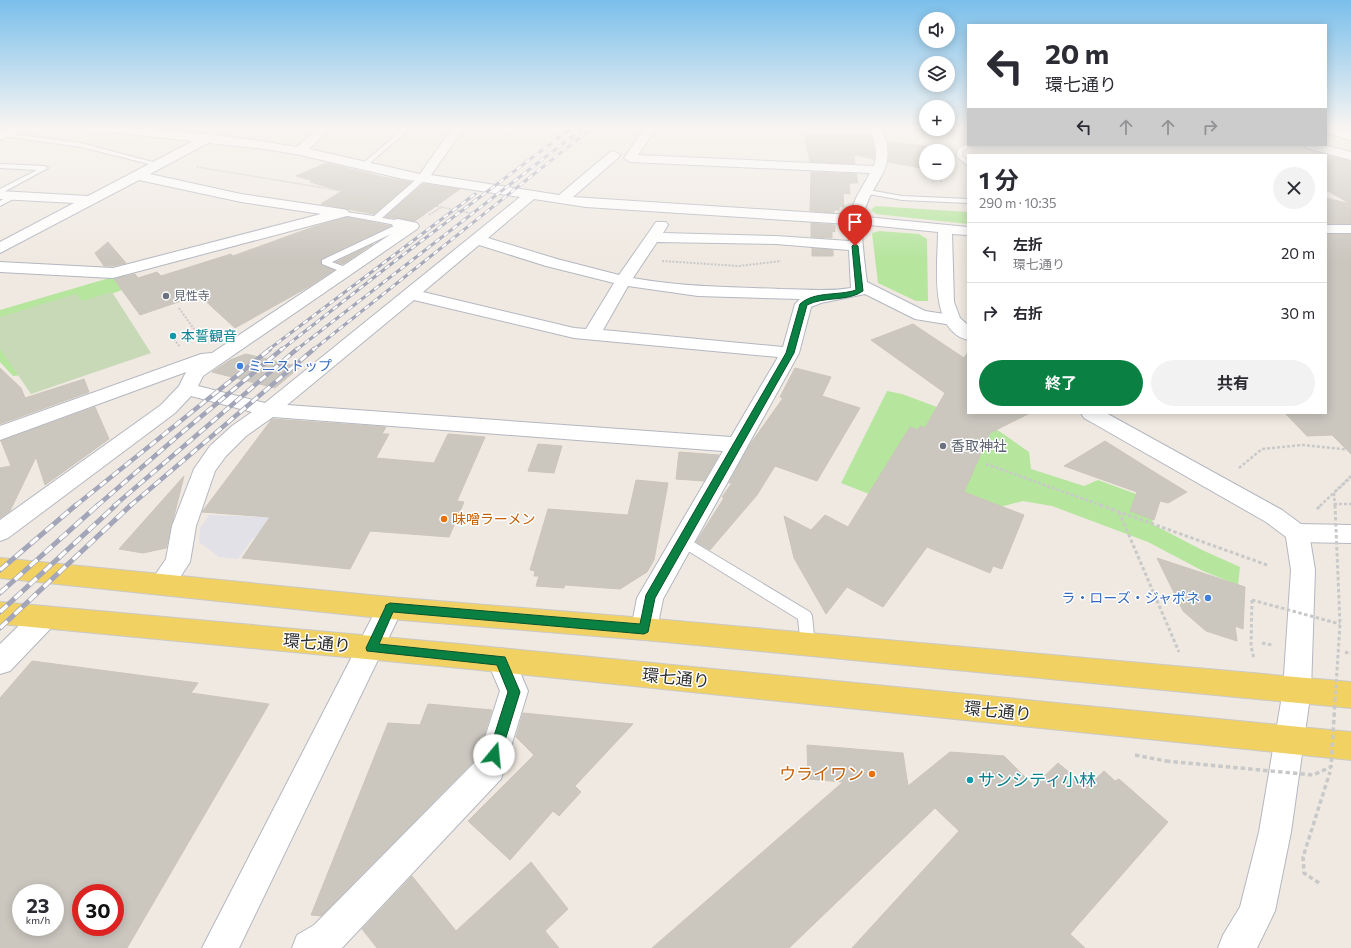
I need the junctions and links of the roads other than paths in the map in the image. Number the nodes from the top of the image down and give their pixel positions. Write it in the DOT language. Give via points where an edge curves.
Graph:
graph roads {
  1 [pos="39,171"];
  2 [pos="144,171"];
  3 [pos="389,171"];
  4 [pos="428,171"];
  5 [pos="595,171"];
  6 [pos="877,171"];
  7 [pos="136,175"];
  8 [pos="423,178"];
  9 [pos="866,191"];
  10 [pos="0,194"];
  11 [pos="531,195"];
  12 [pos="15,196"];
  13 [pos="562,199"];
  14 [pos="88,200"];
  15 [pos="967,201"];
  16 [pos="0,204"];
  17 [pos="671,210"];
  18 [pos="342,213"];
  19 [pos="377,218"];
  20 [pos="855,220"];
  21 [pos="402,224"];
  22 [pos="945,229"];
  23 [pos="1327,229"];
  24 [pos="1351,229"];
  25 [pos="967,231"];
  26 [pos="652,237"];
  27 [pos="476,239"];
  28 [pos="855,246"];
  29 [pos="0,248"];
  30 [pos="0,267"];
  31 [pos="345,270"];
  32 [pos="623,281"];
  33 [pos="860,285"];
  34 [pos="410,294"];
  35 [pos="826,296"];
  36 [pos="952,320"];
  37 [pos="967,334"];
  38 [pos="591,335"];
  39 [pos="790,353"];
  40 [pos="220,354"];
  41 [pos="187,389"];
  42 [pos="269,410"];
  43 [pos="1093,414"];
  44 [pos="0,433"];
  45 [pos="739,445"];
  46 [pos="0,532"];
  47 [pos="1297,533"];
  48 [pos="1351,534"];
  49 [pos="682,540"];
  50 [pos="0,568"];
  51 [pos="162,584"];
  52 [pos="390,608"];
  53 [pos="0,613"];
  54 [pos="45,617"];
  55 [pos="644,629"];
  56 [pos="808,645"];
  57 [pos="371,648"];
  58 [pos="501,660"];
  59 [pos="0,662"];
  60 [pos="1297,690"];
  61 [pos="1351,695"];
  62 [pos="1290,739"];
  63 [pos="1351,746"];
  64 [pos="220,948"];
  65 [pos="310,948"];
  66 [pos="1236,948"];
  1 -- 10 [label="lane"];
  2 -- 7 [label="street"];
  3 -- 8 [label="street"];
  4 -- 8 [label="street"];
  5 -- 13 [label="street"];
  6 -- 9 [label="street"];
  7 -- 14 [label="street"];
  7 -- 18 [label="street" via="241,198"];
  8 -- 11 [label="street"];
  8 -- 19 [label="lane"];
  9 -- 15 [label="lane" via="902,198"];
  9 -- 20 [label="street" via="856,210"];
  10 -- 12 [label="street"];
  11 -- 13 [label="street"];
  11 -- 27 [label="street"];
  12 -- 14 [label="street"];
  12 -- 16 [label="lane"];
  13 -- 17 [label="street"];
  14 -- 29 [label="street"];
  17 -- 20 [label="street"];
  17 -- 26 [label="street"];
  18 -- 19 [label="lane"];
  18 -- 30 [label="street" via="113,273"];
  19 -- 21 [label="lane"];
  20 -- 22 [label="street"];
  20 -- 28 [label="street"];
  21 -- 31 [label="street" via="412,226"];
  21 -- 31 [label="lane" via="325,262"];
  22 -- 25 [label="street"];
  22 -- 36 [label="street" via="946,302"];
  23 -- 24 [label="street"];
  26 -- 28 [label="street" via="776,240"];
  26 -- 32 [label="street"];
  27 -- 32 [label="street"];
  27 -- 34 [label="street"];
  28 -- 33 [label="street"];
  31 -- 40 [label="street"];
  32 -- 35 [label="street" via="681,290"];
  32 -- 38 [label="street"];
  33 -- 35 [label="street" via="859,291 847,295"];
  33 -- 36 [label="street" via="921,315"];
  34 -- 38 [label="street"];
  34 -- 42 [label="street"];
  35 -- 39 [label="street" via="803,304"];
  36 -- 37 [label="street"];
  38 -- 39 [label="street"];
  39 -- 45 [label="street"];
  40 -- 41 [label="street" via="194,373"];
  40 -- 44 [label="street"];
  41 -- 42 [label="street"];
  41 -- 46 [label="street" via="168,409"];
  42 -- 45 [label="street"];
  42 -- 51 [label="street" via="239,431 218,451 205,469 184,526 178,562"];
  43 -- 47 [label="street" via="1274,516"];
  45 -- 49 [label="street"];
  47 -- 48 [label="street"];
  47 -- 60 [label="street" via="1303,570"];
  49 -- 55 [label="street" via="650,598"];
  49 -- 56 [label="lane" via="805,616"];
  50 -- 51 [label="main road"];
  51 -- 52 [label="main road"];
  52 -- 55 [label="main road"];
  52 -- 57 [label="street"];
  53 -- 54 [label="main road, 環七通り"];
  54 -- 57 [label="main road, 環七通り"];
  54 -- 59 [label="street"];
  55 -- 56 [label="main road"];
  56 -- 60 [label="main road"];
  57 -- 58 [label="main road, 環七通り"];
  57 -- 64 [label="street"];
  58 -- 62 [label="main road, 環七通り"];
  58 -- 65 [label="street" via="514,692 490,768 327,938"];
  60 -- 61 [label="main road"];
  60 -- 62 [label="street"];
  62 -- 63 [label="main road, 環七通り"];
  62 -- 66 [label="street" via="1275,832 1257,911"];
}
